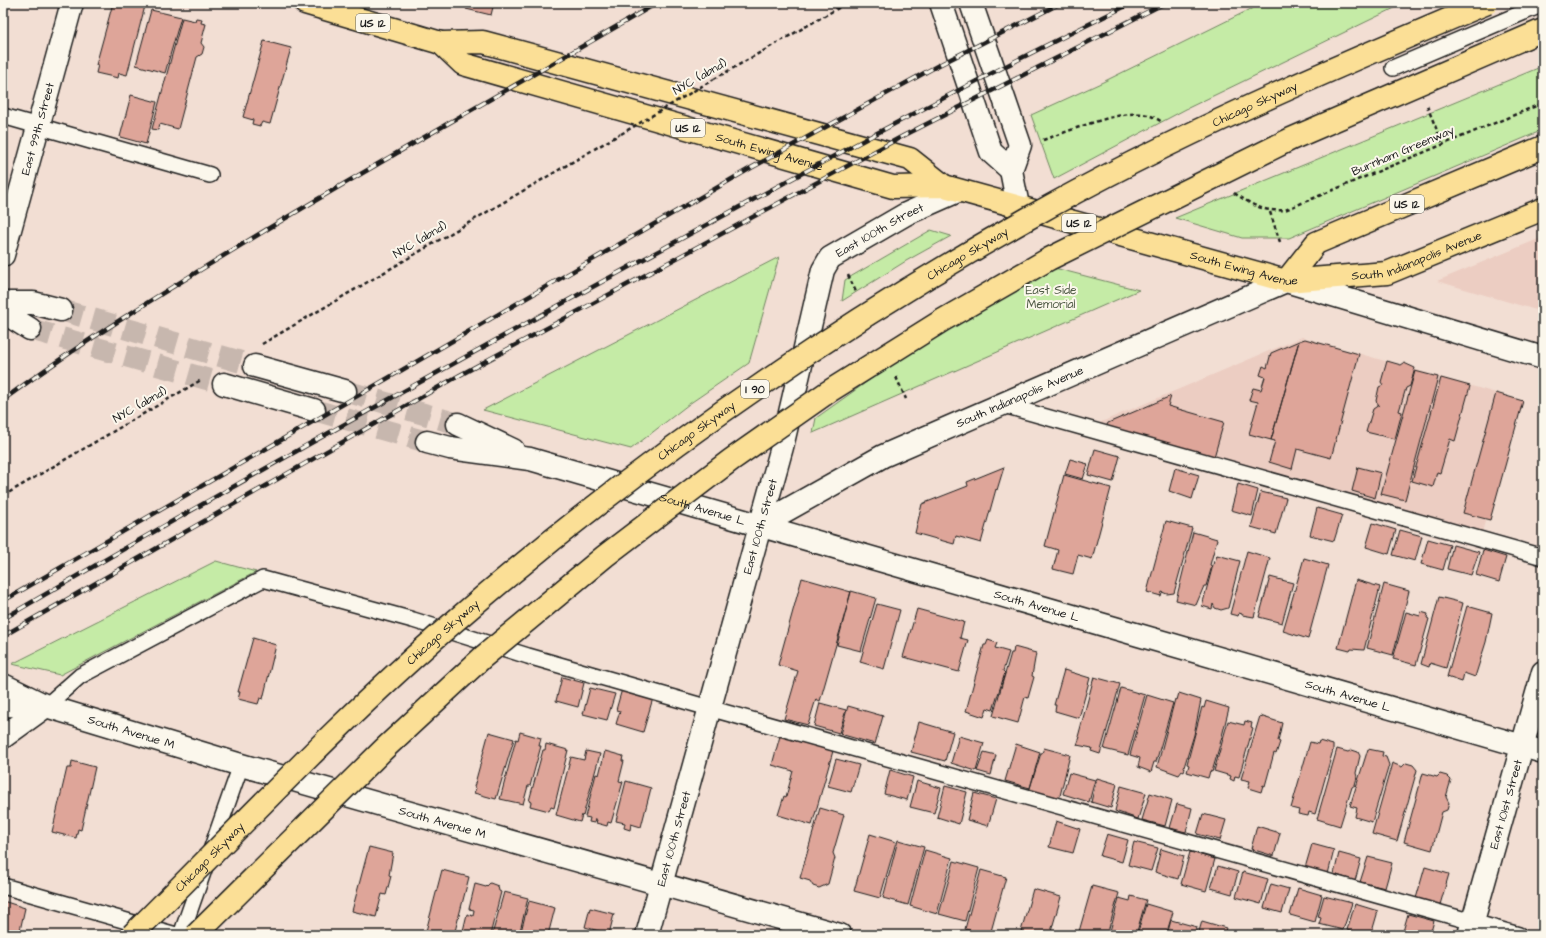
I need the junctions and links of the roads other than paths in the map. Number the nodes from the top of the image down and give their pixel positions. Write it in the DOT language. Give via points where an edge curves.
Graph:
graph roads {
  1 [pos="72,3"];
  2 [pos="305,3"];
  3 [pos="942,3"];
  4 [pos="971,3"];
  5 [pos="1488,3"];
  6 [pos="1543,4"];
  7 [pos="1543,30"];
  8 [pos="441,43"];
  9 [pos="1393,68"];
  10 [pos="3,116"];
  11 [pos="39,126"];
  12 [pos="1543,147"];
  13 [pos="1011,170"];
  14 [pos="210,175"];
  15 [pos="951,188"];
  16 [pos="1018,206"];
  17 [pos="1543,209"];
  18 [pos="3,255"];
  19 [pos="1286,281"];
  20 [pos="3,304"];
  21 [pos="61,310"];
  22 [pos="3,312"];
  23 [pos="30,329"];
  24 [pos="257,356"];
  25 [pos="1543,358"];
  26 [pos="224,384"];
  27 [pos="345,391"];
  28 [pos="1000,404"];
  29 [pos="314,410"];
  30 [pos="458,424"];
  31 [pos="427,442"];
  32 [pos="530,459"];
  33 [pos="760,525"];
  34 [pos="1543,557"];
  35 [pos="1543,672"];
  36 [pos="3,685"];
  37 [pos="3,705"];
  38 [pos="46,706"];
  39 [pos="709,708"];
  40 [pos="3,737"];
  41 [pos="1522,746"];
  42 [pos="1543,752"];
  43 [pos="241,765"];
  44 [pos="661,884"];
  45 [pos="3,886"];
  46 [pos="1471,928"];
  47 [pos="132,935"];
  48 [pos="176,935"];
  49 [pos="181,935"];
  50 [pos="196,935"];
  51 [pos="647,935"];
  52 [pos="840,935"];
  53 [pos="1518,935"];
  1 -- 11 [label="street, East 99th Street"];
  2 -- 8 [label="main road, South Ewing Avenue / US 12"];
  3 -- 13 [label="street" via="992,152"];
  4 -- 13 [label="street" via="1020,145"];
  5 -- 47 [label="main road, Chicago Skyway / I 90, bridge" via="1278,92 1142,158 1029,218 808,352 704,424 576,520 452,623 352,716"];
  6 -- 9 [label="lane"];
  7 -- 50 [label="main road, bridge" via="1291,139 1049,259 943,320 828,392 731,460 612,551 483,657 384,749"];
  8 -- 15 [label="main road, South Ewing Avenue / US 12" via="483,42 910,159"];
  8 -- 15 [label="main road, South Ewing Avenue / US 12" via="463,64 893,187"];
  10 -- 11 [label="lane"];
  11 -- 14 [label="lane"];
  11 -- 18 [label="street, East 99th Street"];
  12 -- 19 [label="main road, South Indianapolis Avenue / US 12" via="1316,243"];
  13 -- 16 [label="street"];
  15 -- 16 [label="main road, South Ewing Avenue / US 12"];
  15 -- 33 [label="street, East 100th Street" via="830,258 823,270 782,447"];
  16 -- 19 [label="main road, South Ewing Avenue / US 12"];
  17 -- 19 [label="main road, South Indianapolis Avenue / US 12" via="1387,273"];
  19 -- 25 [label="street, South Ewing Avenue"];
  19 -- 28 [label="street, South Indianapolis Avenue"];
  20 -- 21 [label="street" via="33,303"];
  22 -- 23 [label="street"];
  24 -- 27 [label="street"];
  26 -- 29 [label="street"];
  28 -- 33 [label="street, South Indianapolis Avenue" via="883,456"];
  28 -- 34 [label="lane"];
  30 -- 32 [label="street, South Avenue L"];
  31 -- 32 [label="street, South Avenue L" via="450,448"];
  32 -- 33 [label="street, South Avenue L"];
  33 -- 39 [label="street, East 100th Street"];
  33 -- 41 [label="street, South Avenue L"];
  35 -- 41 [label="street, East 101st Street"];
  36 -- 38 [label="street, South Avenue M"];
  37 -- 38 [label="street, South Avenue M"];
  38 -- 39 [label="lane" via="80,676 263,579 413,620"];
  38 -- 40 [label="street"];
  38 -- 43 [label="street, South Avenue M"];
  39 -- 44 [label="street, East 100th Street"];
  39 -- 46 [label="lane"];
  41 -- 42 [label="street, South Avenue L"];
  41 -- 46 [label="street, East 101st Street"];
  43 -- 44 [label="street, South Avenue M"];
  43 -- 49 [label="lane"];
  44 -- 51 [label="street, East 100th Street"];
  44 -- 52 [label="street, South Avenue M"];
  45 -- 48 [label="lane"];
  46 -- 53 [label="lane"];
}
